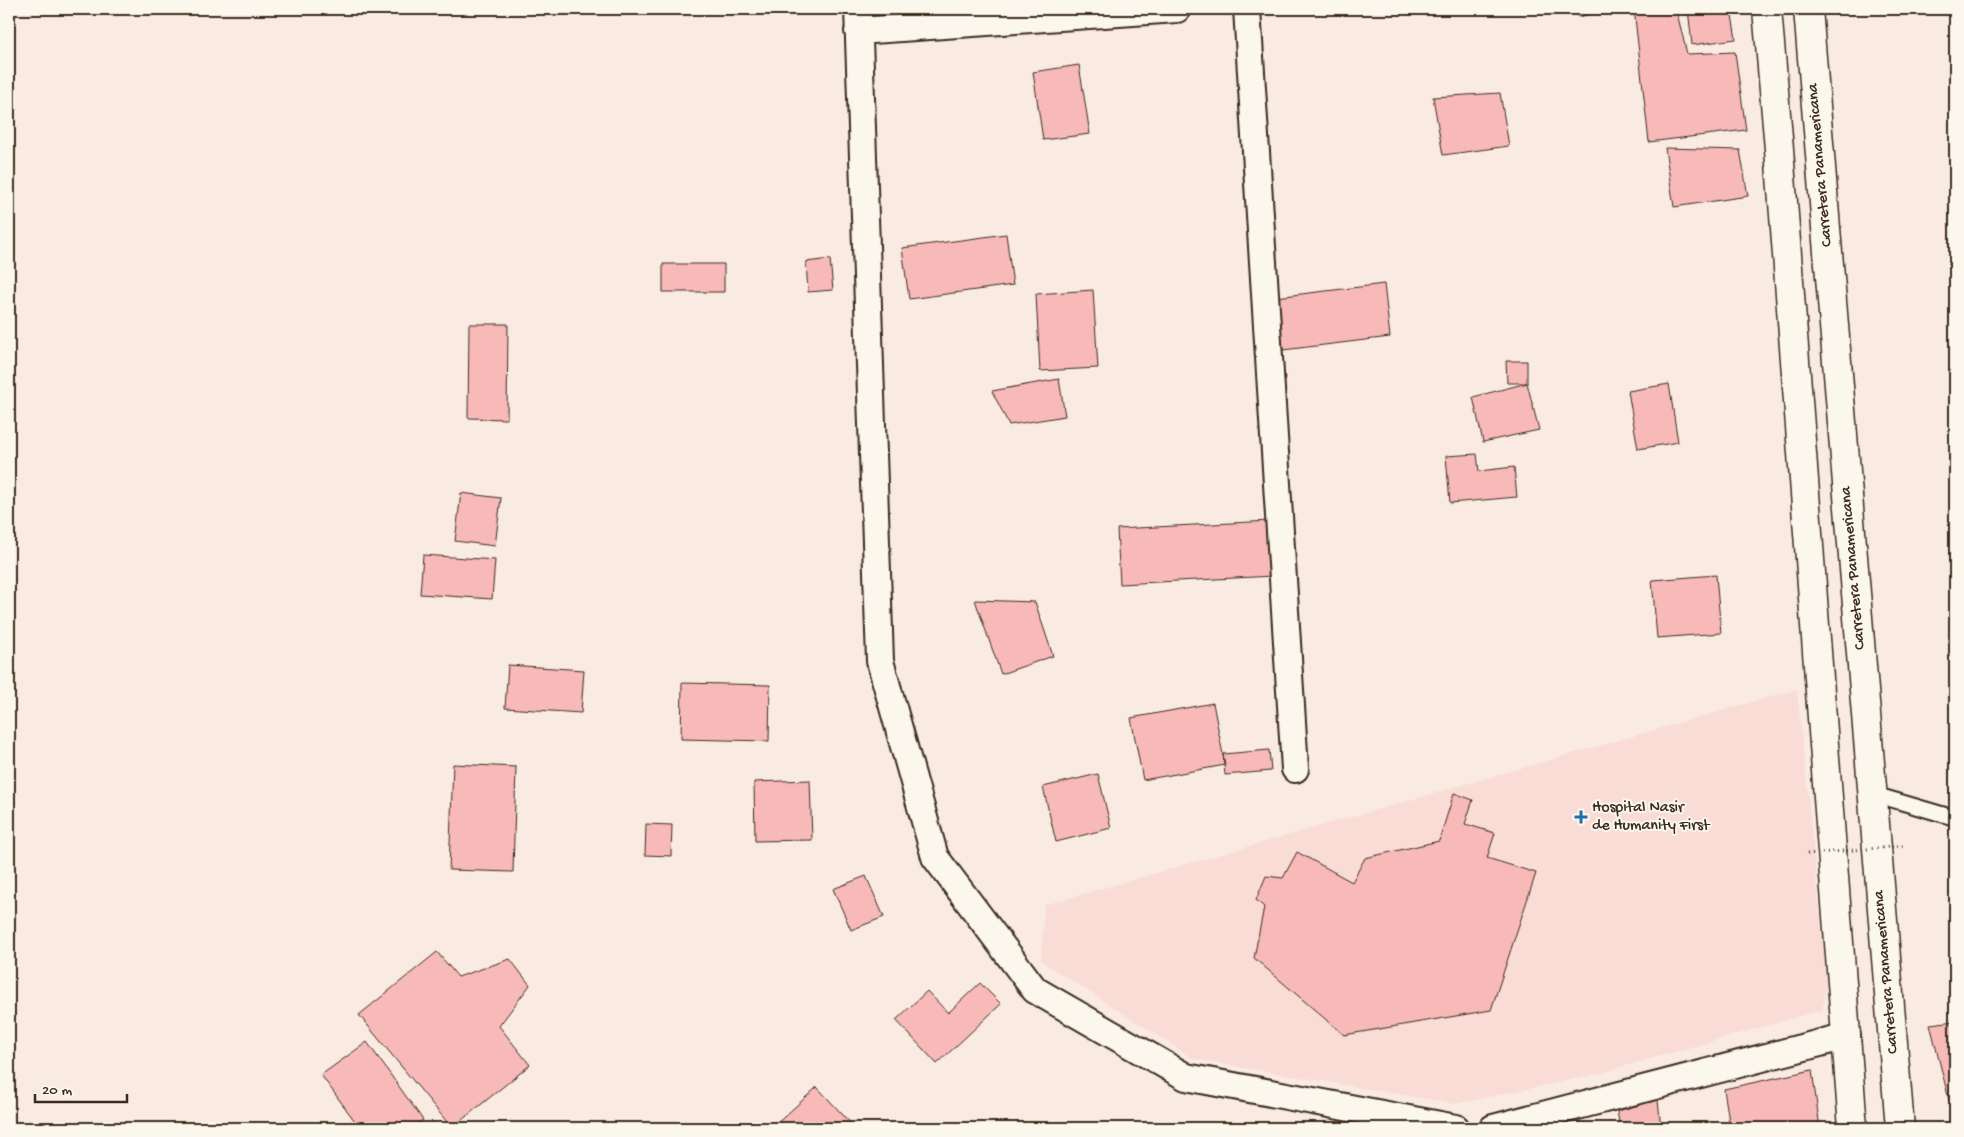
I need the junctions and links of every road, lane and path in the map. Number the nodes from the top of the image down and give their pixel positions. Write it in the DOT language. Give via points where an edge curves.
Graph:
graph roads {
  1 [pos="1177,9"];
  2 [pos="1246,9"];
  3 [pos="1767,9"];
  4 [pos="1808,9"];
  5 [pos="858,20"];
  6 [pos="1295,768"];
  7 [pos="1873,794"];
  8 [pos="1955,818"];
  9 [pos="1903,846"];
  10 [pos="1807,854"];
  11 [pos="1847,1036"];
  12 [pos="1456,1128"];
  13 [pos="1493,1128"];
  14 [pos="1853,1128"];
  15 [pos="1900,1128"];
  1 -- 5 [label="street"];
  2 -- 6 [label="street"];
  3 -- 11 [label="highway"];
  4 -- 7 [label="highway, Carretera Panamericana"];
  5 -- 12 [label="street" via="880,660 935,857 1035,990 1186,1077"];
  7 -- 8 [label="lane"];
  7 -- 15 [label="highway, Carretera Panamericana"];
  9 -- 10 [label="path, bridge"];
  11 -- 13 [label="street"];
  11 -- 14 [label="highway"];
}
